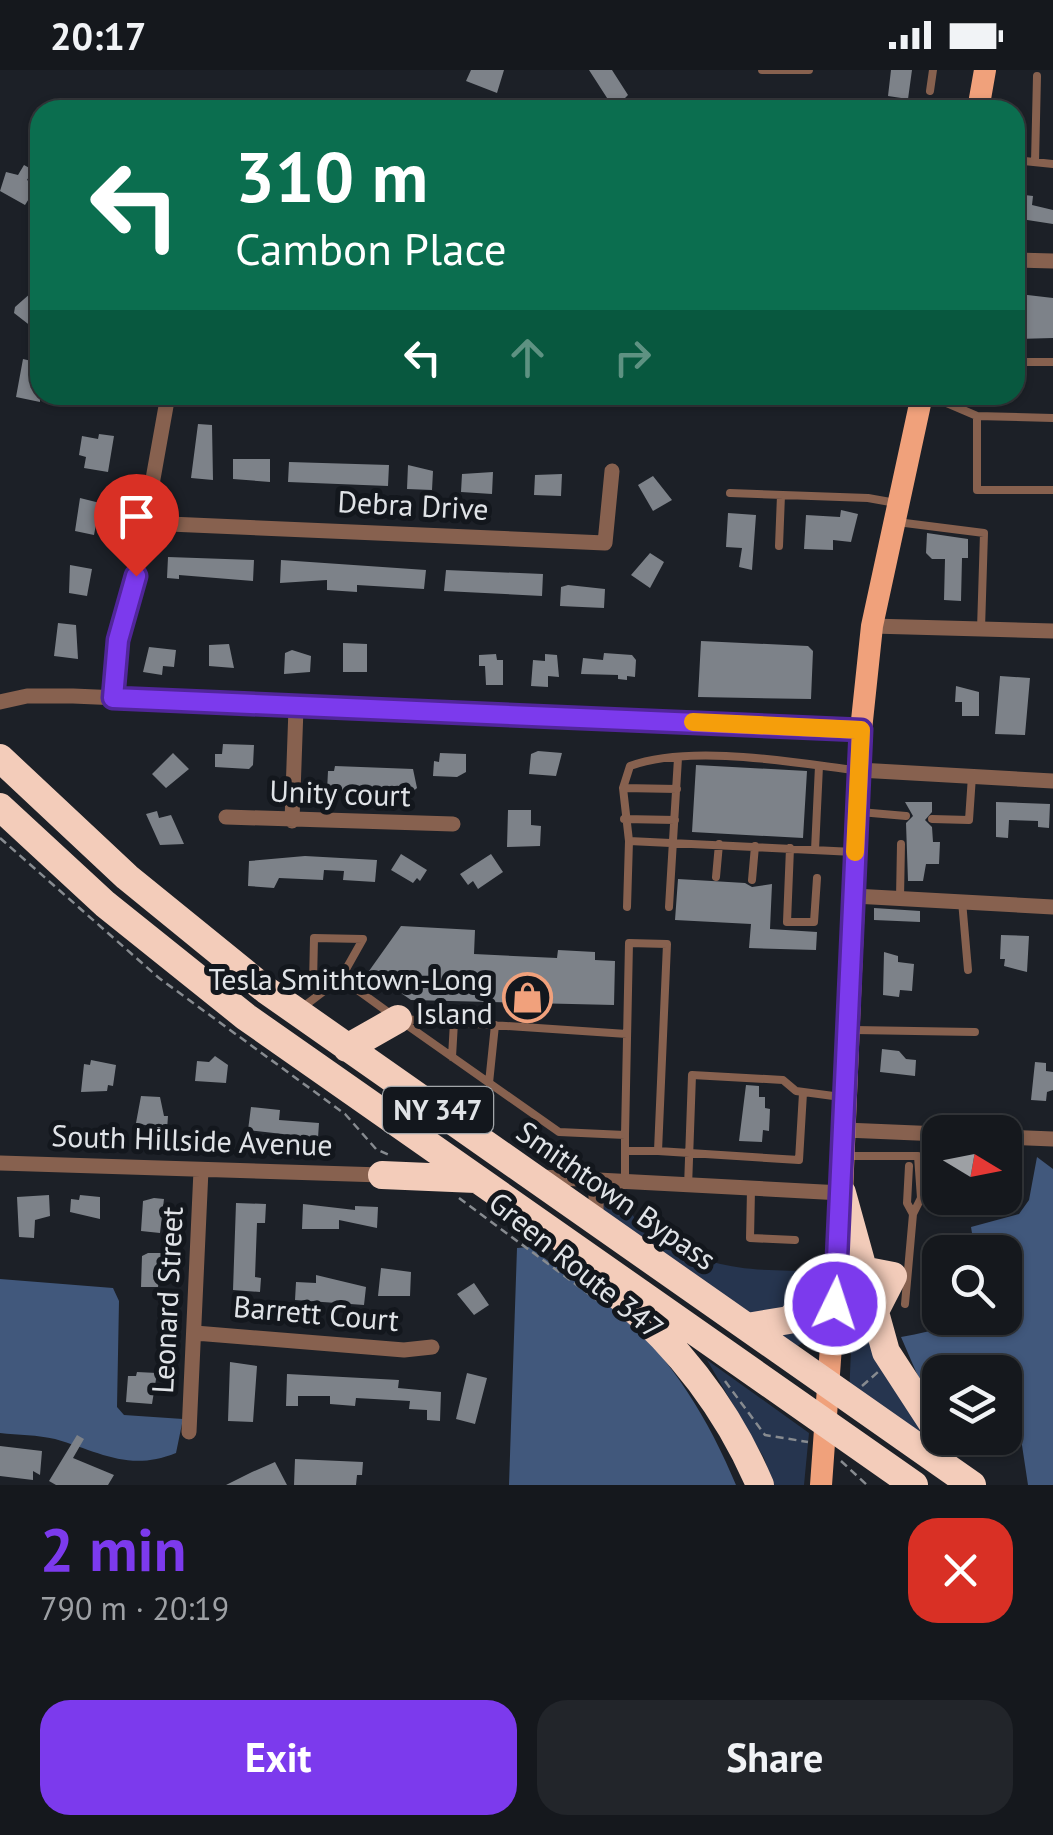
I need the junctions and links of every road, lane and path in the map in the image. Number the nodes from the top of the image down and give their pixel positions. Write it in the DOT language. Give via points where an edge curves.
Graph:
graph roads {
  1 [pos="762,70"];
  2 [pos="809,70"];
  3 [pos="933,70"];
  4 [pos="984,70"];
  5 [pos="1036,76"];
  6 [pos="930,91"];
  7 [pos="980,100"];
  8 [pos="1025,161"];
  9 [pos="1034,162"];
  10 [pos="1053,164"];
  11 [pos="1025,260"];
  12 [pos="1053,261"];
  13 [pos="1025,362"];
  14 [pos="1053,362"];
  15 [pos="166,405"];
  16 [pos="922,405"];
  17 [pos="950,405"];
  18 [pos="977,416"];
  19 [pos="1053,418"];
  20 [pos="612,472"];
  21 [pos="1053,490"];
  22 [pos="730,493"];
  23 [pos="781,495"];
  24 [pos="895,512"];
  25 [pos="146,523"];
  26 [pos="779,546"];
  27 [pos="872,626"];
  28 [pos="981,629"];
  29 [pos="1053,631"];
  30 [pos="113,698"];
  31 [pos="0,702"];
  32 [pos="296,708"];
  33 [pos="861,730"];
  34 [pos="0,758"];
  35 [pos="678,758"];
  36 [pos="819,766"];
  37 [pos="859,770"];
  38 [pos="972,776"];
  39 [pos="1053,781"];
  40 [pos="624,788"];
  41 [pos="676,789"];
  42 [pos="0,807"];
  43 [pos="857,812"];
  44 [pos="906,816"];
  45 [pos="226,817"];
  46 [pos="624,819"];
  47 [pos="932,819"];
  48 [pos="674,820"];
  49 [pos="292,821"];
  50 [pos="453,824"];
  51 [pos="629,840"];
  52 [pos="673,842"];
  53 [pos="718,844"];
  54 [pos="901,844"];
  55 [pos="755,846"];
  56 [pos="790,848"];
  57 [pos="815,850"];
  58 [pos="855,852"];
  59 [pos="716,877"];
  60 [pos="817,878"];
  61 [pos="752,880"];
  62 [pos="854,896"];
  63 [pos="900,898"];
  64 [pos="962,902"];
  65 [pos="627,907"];
  66 [pos="668,907"];
  67 [pos="1053,907"];
  68 [pos="968,970"];
  69 [pos="341,978"];
  70 [pos="319,992"];
  71 [pos="298,1012"];
  72 [pos="398,1018"];
  73 [pos="454,1022"];
  74 [pos="495,1025"];
  75 [pos="849,1030"];
  76 [pos="974,1032"];
  77 [pos="627,1034"];
  78 [pos="347,1048"];
  79 [pos="452,1057"];
  80 [pos="385,1074"];
  81 [pos="489,1082"];
  82 [pos="803,1092"];
  83 [pos="846,1097"];
  84 [pos="400,1126"];
  85 [pos="844,1130"];
  86 [pos="922,1133"];
  87 [pos="625,1135"];
  88 [pos="1022,1138"];
  89 [pos="1053,1140"];
  90 [pos="625,1151"];
  91 [pos="658,1151"];
  92 [pos="688,1154"];
  93 [pos="843,1157"];
  94 [pos="0,1162"];
  95 [pos="909,1166"];
  96 [pos="201,1170"];
  97 [pos="382,1175"];
  98 [pos="531,1176"];
  99 [pos="621,1184"];
  100 [pos="688,1187"];
  101 [pos="467,1188"];
  102 [pos="751,1190"];
  103 [pos="842,1194"];
  104 [pos="913,1214"];
  105 [pos="596,1222"];
  106 [pos="541,1224"];
  107 [pos="795,1240"];
  108 [pos="900,1271"];
  109 [pos="849,1273"];
  110 [pos="904,1304"];
  111 [pos="605,1306"];
  112 [pos="873,1315"];
  113 [pos="747,1326"];
  114 [pos="195,1332"];
  115 [pos="432,1347"];
  116 [pos="884,1370"];
  117 [pos="718,1375"];
  118 [pos="829,1386"];
  119 [pos="858,1393"];
  120 [pos="922,1408"];
  121 [pos="190,1432"];
  122 [pos="815,1432"];
  123 [pos="961,1455"];
  124 [pos="844,1462"];
  125 [pos="760,1485"];
  126 [pos="821,1485"];
  127 [pos="866,1485"];
  128 [pos="914,1485"];
  129 [pos="972,1485"];
  130 [pos="992,1485"];
  1 -- 2 [label="lane"];
  3 -- 6 [label="lane"];
  4 -- 7 [label="main road"];
  5 -- 9 [label="lane"];
  8 -- 9 [label="lane"];
  9 -- 10 [label="lane"];
  11 -- 12 [label="street"];
  13 -- 14 [label="lane"];
  15 -- 25 [label="street"];
  16 -- 24 [label="main road"];
  17 -- 18 [label="lane"];
  18 -- 19 [label="lane"];
  18 -- 21 [label="lane" via="977,490"];
  20 -- 25 [label="street, Debra Drive" via="606,543"];
  22 -- 23 [label="lane"];
  23 -- 24 [label="lane"];
  23 -- 26 [label="lane"];
  24 -- 27 [label="main road"];
  24 -- 28 [label="lane" via="984,533"];
  25 -- 30 [label="street" via="118,640"];
  27 -- 28 [label="street"];
  27 -- 33 [label="main road"];
  28 -- 29 [label="street"];
  30 -- 31 [label="street" via="26,696"];
  30 -- 32 [label="street"];
  32 -- 33 [label="street"];
  32 -- 49 [label="street"];
  33 -- 37 [label="main road"];
  34 -- 71 [label="highway, Smithtown Bypass / NY 347" via="149,897"];
  35 -- 36 [label="lane"];
  35 -- 40 [label="lane" via="630,766"];
  35 -- 41 [label="lane"];
  36 -- 37 [label="lane"];
  36 -- 57 [label="lane"];
  37 -- 38 [label="street"];
  37 -- 43 [label="main road"];
  38 -- 39 [label="street"];
  38 -- 47 [label="lane" via="969,820"];
  40 -- 41 [label="lane"];
  40 -- 46 [label="lane"];
  41 -- 48 [label="lane"];
  42 -- 84 [label="highway, NY 347" via="187,972"];
  43 -- 44 [label="lane"];
  43 -- 58 [label="main road"];
  45 -- 49 [label="street, Unity court"];
  46 -- 48 [label="lane"];
  46 -- 51 [label="lane"];
  48 -- 52 [label="lane"];
  49 -- 50 [label="street, Unity court"];
  51 -- 52 [label="lane"];
  51 -- 65 [label="lane"];
  52 -- 53 [label="lane"];
  52 -- 66 [label="lane"];
  53 -- 55 [label="lane"];
  53 -- 59 [label="lane"];
  54 -- 63 [label="lane"];
  55 -- 56 [label="lane"];
  55 -- 61 [label="lane"];
  56 -- 57 [label="lane"];
  56 -- 60 [label="lane" via="786,922 814,922"];
  57 -- 58 [label="lane"];
  58 -- 62 [label="main road"];
  62 -- 63 [label="street"];
  62 -- 75 [label="main road"];
  63 -- 64 [label="street"];
  64 -- 67 [label="street"];
  64 -- 68 [label="lane"];
  69 -- 70 [label="lane"];
  69 -- 70 [label="lane" via="363,940 314,938 313,984"];
  69 -- 72 [label="lane"];
  70 -- 71 [label="lane"];
  71 -- 78 [label="highway, Smithtown Bypass / NY 347"];
  72 -- 73 [label="lane"];
  72 -- 78 [label="highway"];
  72 -- 79 [label="lane"];
  72 -- 80 [label="highway"];
  73 -- 74 [label="lane"];
  73 -- 79 [label="lane"];
  74 -- 77 [label="lane"];
  74 -- 81 [label="lane"];
  75 -- 76 [label="lane"];
  75 -- 83 [label="main road"];
  77 -- 87 [label="lane"];
  77 -- 91 [label="lane" via="629,943 667,944"];
  78 -- 80 [label="highway, Smithtown Bypass / NY 347"];
  79 -- 81 [label="lane"];
  80 -- 98 [label="highway, Smithtown Bypass / NY 347"];
  81 -- 87 [label="lane" via="559,1132"];
  82 -- 83 [label="lane"];
  82 -- 92 [label="lane" via="800,1160"];
  82 -- 92 [label="lane" via="783,1080 692,1075"];
  83 -- 85 [label="main road"];
  84 -- 97 [label="highway" via="397,1157"];
  84 -- 101 [label="highway, NY 347"];
  85 -- 86 [label="street"];
  85 -- 93 [label="main road"];
  87 -- 90 [label="lane"];
  88 -- 89 [label="street"];
  90 -- 91 [label="lane"];
  90 -- 99 [label="lane"];
  91 -- 92 [label="lane"];
  92 -- 100 [label="lane"];
  93 -- 103 [label="main road"];
  93 -- 104 [label="lane" via="918,1156 921,1198"];
  94 -- 96 [label="street, South Hillside Avenue"];
  95 -- 104 [label="lane" via="907,1203"];
  96 -- 97 [label="street, South Hillside Avenue"];
  96 -- 114 [label="street, Leonard Street"];
  97 -- 101 [label="highway"];
  98 -- 99 [label="street"];
  98 -- 105 [label="highway, Smithtown Bypass / NY 347"];
  99 -- 100 [label="street"];
  99 -- 105 [label="street" via="596,1196"];
  100 -- 102 [label="street"];
  101 -- 106 [label="highway, NY 347"];
  101 -- 111 [label="path, Green Route 347"];
  102 -- 103 [label="street"];
  102 -- 107 [label="lane" via="750,1238"];
  103 -- 109 [label="highway"];
  104 -- 108 [label="lane"];
  105 -- 113 [label="highway, Smithtown Bypass / NY 347"];
  106 -- 122 [label="highway, NY 347"];
  106 -- 125 [label="highway" via="697,1378 730,1423"];
  108 -- 109 [label="highway"];
  108 -- 110 [label="lane"];
  108 -- 112 [label="highway"];
  109 -- 112 [label="highway"];
  109 -- 113 [label="highway" via="789,1320"];
  109 -- 118 [label="main road"];
  112 -- 120 [label="highway" via="892,1365"];
  113 -- 118 [label="highway, Smithtown Bypass / NY 347"];
  114 -- 115 [label="street, Barrett Court"];
  114 -- 121 [label="street, Leonard Street"];
  116 -- 119 [label="path"];
  117 -- 122 [label="path" via="765,1434"];
  118 -- 122 [label="main road"];
  118 -- 129 [label="highway, Smithtown Bypass / NY 347"];
  122 -- 126 [label="main road"];
  122 -- 128 [label="highway, NY 347"];
  123 -- 130 [label="highway"];
  124 -- 127 [label="path"];
}
